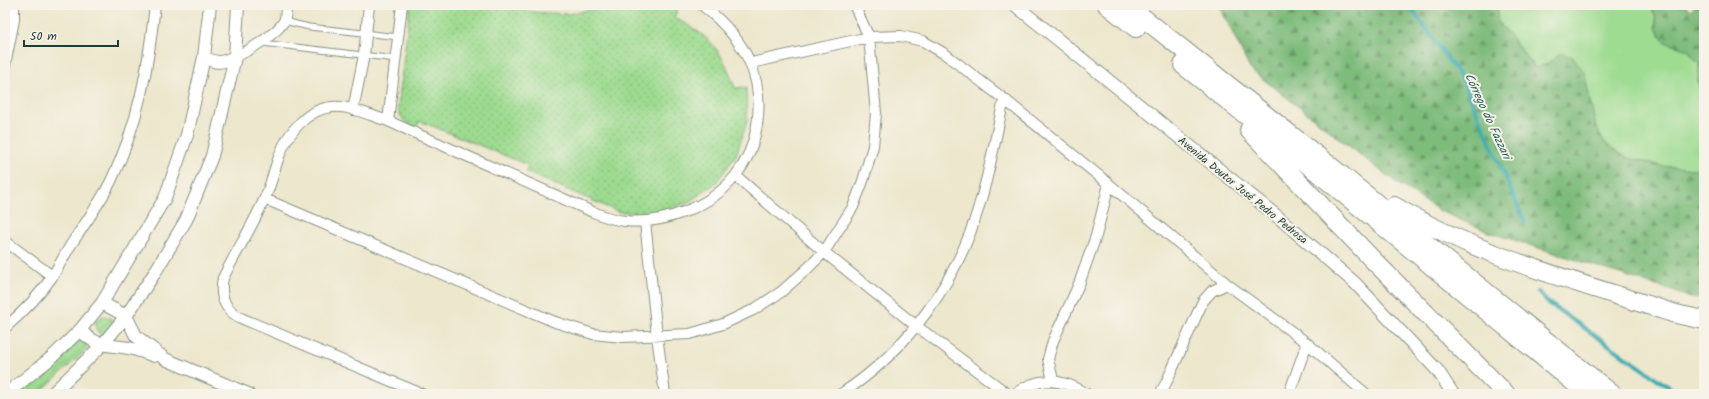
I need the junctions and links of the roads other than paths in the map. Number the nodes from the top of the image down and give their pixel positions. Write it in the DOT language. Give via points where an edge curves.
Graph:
graph roads {
  1 [pos="14,5"];
  2 [pos="155,5"];
  3 [pos="210,5"];
  4 [pos="238,5"];
  5 [pos="286,5"];
  6 [pos="369,5"];
  7 [pos="402,5"];
  8 [pos="702,5"];
  9 [pos="854,5"];
  10 [pos="1015,5"];
  11 [pos="1107,5"];
  12 [pos="1127,5"];
  13 [pos="284,21"];
  14 [pos="366,32"];
  15 [pos="398,37"];
  16 [pos="869,37"];
  17 [pos="261,43"];
  18 [pos="364,55"];
  19 [pos="204,57"];
  20 [pos="235,57"];
  21 [pos="396,59"];
  22 [pos="751,63"];
  23 [pos="5,64"];
  24 [pos="1202,80"];
  25 [pos="1004,99"];
  26 [pos="353,110"];
  27 [pos="388,121"];
  28 [pos="1339,173"];
  29 [pos="736,176"];
  30 [pos="1109,184"];
  31 [pos="265,199"];
  32 [pos="645,221"];
  33 [pos="5,241"];
  34 [pos="824,252"];
  35 [pos="52,276"];
  36 [pos="1227,284"];
  37 [pos="102,303"];
  38 [pos="126,316"];
  39 [pos="1704,320"];
  40 [pos="916,325"];
  41 [pos="5,328"];
  42 [pos="80,330"];
  43 [pos="657,336"];
  44 [pos="1307,343"];
  45 [pos="102,345"];
  46 [pos="165,359"];
  47 [pos="1053,380"];
  48 [pos="6,394"];
  49 [pos="52,394"];
  50 [pos="248,394"];
  51 [pos="422,394"];
  52 [pos="665,394"];
  53 [pos="841,394"];
  54 [pos="1008,394"];
  55 [pos="1015,394"];
  56 [pos="1087,394"];
  57 [pos="1160,394"];
  58 [pos="1289,394"];
  59 [pos="1366,394"];
  60 [pos="1453,394"];
  61 [pos="1506,394"];
  62 [pos="1588,394"];
  63 [pos="1612,394"];
  1 -- 23 [label="street" via="14,20"];
  2 -- 35 [label="street" via="149,60 141,99 120,161 101,199"];
  3 -- 19 [label="street"];
  4 -- 20 [label="street"];
  5 -- 13 [label="street"];
  6 -- 14 [label="street"];
  7 -- 15 [label="street"];
  8 -- 22 [label="street" via="733,35"];
  9 -- 16 [label="street"];
  10 -- 60 [label="street, Avenida Doutor José Pedro Pedrosa" via="1272,212 1355,283 1438,371"];
  11 -- 24 [label="highway"];
  12 -- 28 [label="highway"];
  13 -- 14 [label="lane" via="309,27"];
  13 -- 17 [label="street"];
  14 -- 15 [label="lane"];
  14 -- 18 [label="street"];
  15 -- 21 [label="street"];
  16 -- 22 [label="street"];
  16 -- 25 [label="street" via="901,36 923,41 945,54"];
  16 -- 34 [label="street" via="876,114 873,146 853,207"];
  17 -- 18 [label="lane"];
  17 -- 20 [label="street"];
  18 -- 21 [label="lane"];
  18 -- 26 [label="street"];
  19 -- 20 [label="street" via="212,62 221,63"];
  19 -- 37 [label="street" via="187,135 164,198"];
  20 -- 38 [label="street" via="212,156 186,220"];
  21 -- 27 [label="street"];
  22 -- 29 [label="street" via="758,94 759,113 750,150"];
  24 -- 61 [label="highway" via="1372,259"];
  24 -- 62 [label="highway"];
  25 -- 30 [label="street"];
  25 -- 40 [label="street" via="979,207 964,246 942,290"];
  26 -- 27 [label="street"];
  26 -- 31 [label="street" via="332,107 316,112 301,122 288,136 280,153"];
  27 -- 32 [label="street" via="593,212 625,221"];
  28 -- 39 [label="highway" via="1414,218 1483,251 1676,314"];
  28 -- 63 [label="highway"];
  29 -- 32 [label="street" via="717,194 701,204 671,217"];
  29 -- 34 [label="street"];
  30 -- 36 [label="street"];
  30 -- 47 [label="street" via="1096,236 1079,284 1053,341 1048,359"];
  31 -- 43 [label="street" via="555,322 593,334 624,337"];
  31 -- 51 [label="street" via="223,278 222,295 227,308 243,319"];
  32 -- 43 [label="street"];
  33 -- 35 [label="street"];
  34 -- 40 [label="street"];
  34 -- 43 [label="street" via="781,292 753,310 723,324 690,334"];
  35 -- 41 [label="street" via="18,317"];
  36 -- 44 [label="street"];
  36 -- 57 [label="street" via="1212,291 1203,301"];
  37 -- 38 [label="street"];
  37 -- 42 [label="street"];
  38 -- 45 [label="street"];
  38 -- 46 [label="street" via="136,336"];
  40 -- 53 [label="street" via="890,354 859,382"];
  40 -- 54 [label="street"];
  42 -- 45 [label="street"];
  42 -- 48 [label="street" via="51,358"];
  43 -- 52 [label="street"];
  44 -- 58 [label="street"];
  44 -- 59 [label="street"];
  45 -- 46 [label="street" via="128,348"];
  45 -- 49 [label="street"];
  46 -- 50 [label="street"];
  47 -- 55 [label="street" via="1022,389"];
  47 -- 56 [label="street"];
}
